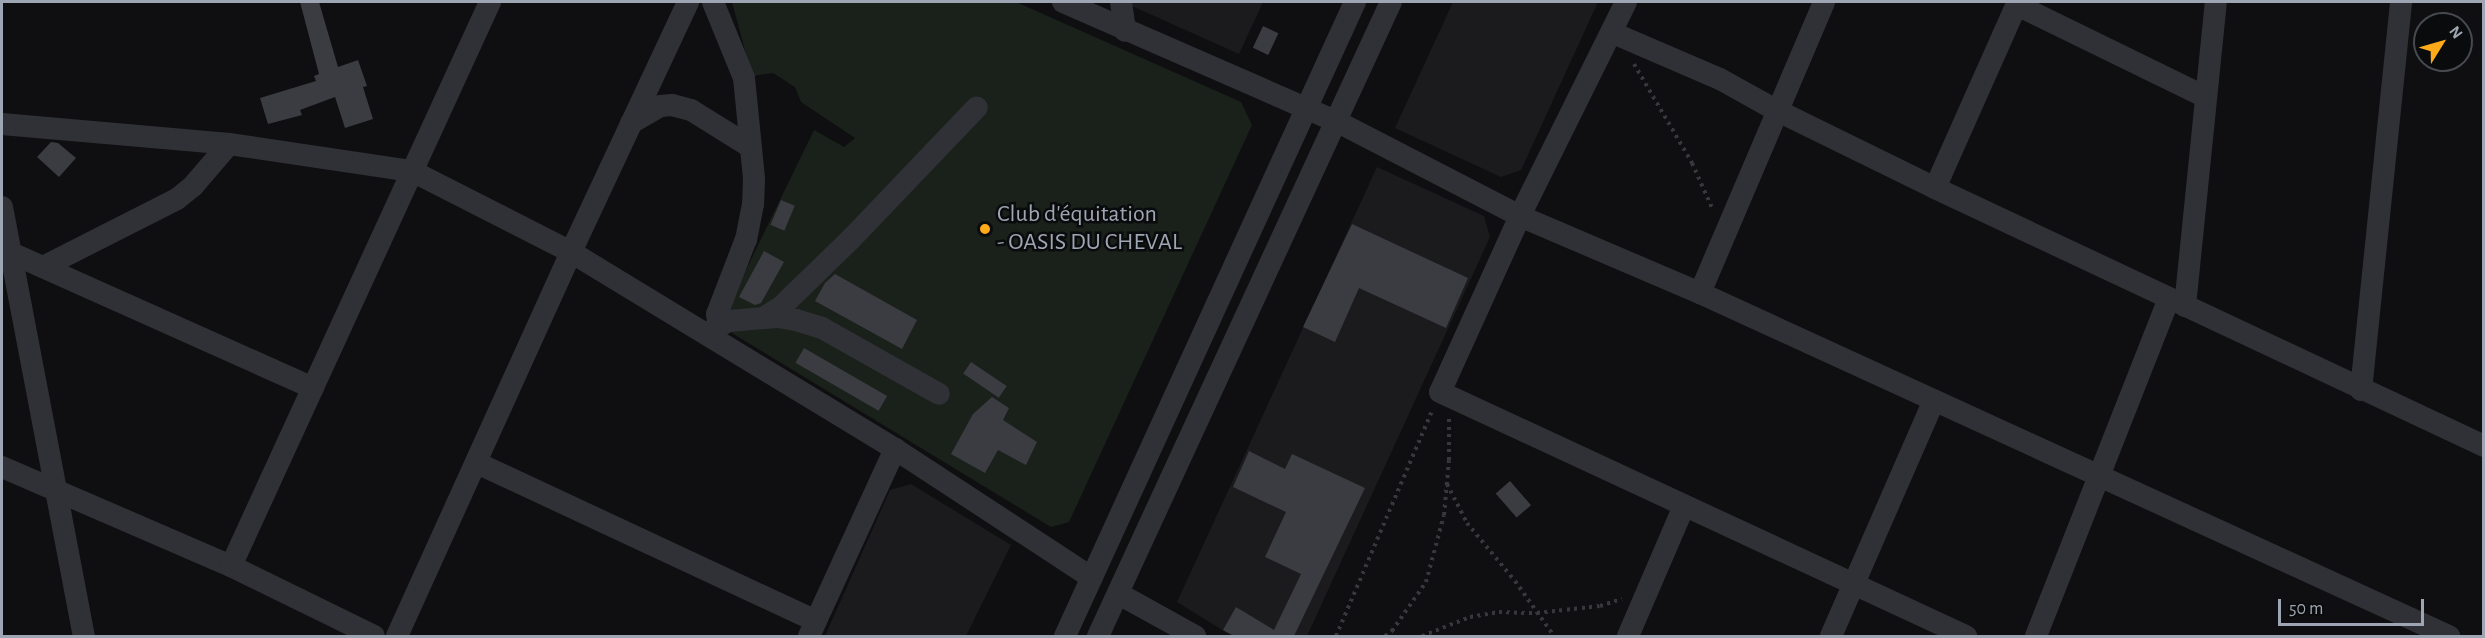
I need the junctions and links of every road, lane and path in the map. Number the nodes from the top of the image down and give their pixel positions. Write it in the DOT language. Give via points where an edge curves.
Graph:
graph roads {
  1 [pos="490,2"];
  2 [pos="688,2"];
  3 [pos="713,2"];
  4 [pos="1063,2"];
  5 [pos="1121,2"];
  6 [pos="1355,2"];
  7 [pos="1391,2"];
  8 [pos="1626,2"];
  9 [pos="1824,2"];
  10 [pos="2216,2"];
  11 [pos="2401,2"];
  12 [pos="2018,3"];
  13 [pos="1125,31"];
  14 [pos="1621,37"];
  15 [pos="2206,97"];
  16 [pos="977,107"];
  17 [pos="1305,108"];
  18 [pos="1776,110"];
  19 [pos="1336,121"];
  20 [pos="2,124"];
  21 [pos="630,125"];
  22 [pos="229,144"];
  23 [pos="749,146"];
  24 [pos="412,171"];
  25 [pos="1935,189"];
  26 [pos="2,207"];
  27 [pos="1520,216"];
  28 [pos="1719,242"];
  29 [pos="9,252"];
  30 [pos="571,252"];
  31 [pos="43,267"];
  32 [pos="1700,293"];
  33 [pos="2177,303"];
  34 [pos="763,318"];
  35 [pos="712,330"];
  36 [pos="313,388"];
  37 [pos="2361,390"];
  38 [pos="939,394"];
  39 [pos="1444,394"];
  40 [pos="1934,400"];
  41 [pos="2484,446"];
  42 [pos="895,448"];
  43 [pos="477,463"];
  44 [pos="2,467"];
  45 [pos="2098,475"];
  46 [pos="1447,483"];
  47 [pos="56,490"];
  48 [pos="1684,506"];
  49 [pos="231,566"];
  50 [pos="1092,578"];
  51 [pos="1652,581"];
  52 [pos="1853,584"];
  53 [pos="1119,594"];
  54 [pos="1537,613"];
  55 [pos="812,629"];
  56 [pos="84,636"];
  57 [pos="374,636"];
  58 [pos="397,636"];
  59 [pos="1065,636"];
  60 [pos="1098,636"];
  61 [pos="1195,636"];
  62 [pos="1336,636"];
  63 [pos="1384,636"];
  64 [pos="1422,636"];
  65 [pos="1554,636"];
  66 [pos="1628,636"];
  67 [pos="1831,636"];
  68 [pos="1966,636"];
  69 [pos="2036,636"];
  70 [pos="2450,636"];
  1 -- 24 [label="street"];
  2 -- 21 [label="street"];
  3 -- 23 [label="street" via="744,78"];
  4 -- 13 [label="street"];
  5 -- 13 [label="street"];
  6 -- 17 [label="street"];
  7 -- 19 [label="street"];
  8 -- 14 [label="street"];
  9 -- 18 [label="street"];
  10 -- 15 [label="street"];
  11 -- 37 [label="street"];
  12 -- 15 [label="street"];
  12 -- 25 [label="street"];
  13 -- 17 [label="street"];
  14 -- 18 [label="street" via="1720,79"];
  14 -- 27 [label="street"];
  14 -- 28 [label="path" via="1711,201"];
  15 -- 33 [label="street"];
  16 -- 34 [label="street" via="851,239 782,306"];
  17 -- 19 [label="street"];
  17 -- 50 [label="street"];
  18 -- 25 [label="street"];
  18 -- 28 [label="street"];
  19 -- 27 [label="street"];
  19 -- 53 [label="street"];
  20 -- 22 [label="street"];
  21 -- 23 [label="street" via="660,106 672,105 691,110"];
  21 -- 30 [label="street"];
  22 -- 24 [label="street"];
  22 -- 31 [label="street" via="177,199"];
  23 -- 35 [label="street" via="754,179 746,239"];
  24 -- 30 [label="street"];
  24 -- 36 [label="street"];
  25 -- 33 [label="street"];
  26 -- 29 [label="street"];
  27 -- 32 [label="street"];
  27 -- 39 [label="street"];
  28 -- 32 [label="street"];
  29 -- 31 [label="street"];
  29 -- 47 [label="street"];
  30 -- 35 [label="street"];
  30 -- 43 [label="street"];
  31 -- 36 [label="street"];
  32 -- 40 [label="street"];
  33 -- 37 [label="street"];
  33 -- 45 [label="street"];
  34 -- 35 [label="street" via="729,321"];
  34 -- 38 [label="street" via="796,320 822,328"];
  35 -- 42 [label="street"];
  36 -- 49 [label="street"];
  37 -- 41 [label="street"];
  39 -- 46 [label="path"];
  39 -- 48 [label="street"];
  39 -- 62 [label="path"];
  40 -- 45 [label="street"];
  40 -- 52 [label="street"];
  42 -- 50 [label="street"];
  42 -- 55 [label="street"];
  43 -- 55 [label="street"];
  43 -- 58 [label="street"];
  44 -- 47 [label="street"];
  45 -- 69 [label="street"];
  45 -- 70 [label="street"];
  46 -- 54 [label="path" via="1467,523"];
  46 -- 63 [label="path" via="1444,515 1426,582 1392,631"];
  47 -- 49 [label="street"];
  47 -- 56 [label="street"];
  48 -- 51 [label="street"];
  48 -- 52 [label="street"];
  49 -- 57 [label="street"];
  50 -- 59 [label="street"];
  51 -- 54 [label="path" via="1628,597 1600,606"];
  51 -- 66 [label="street"];
  52 -- 67 [label="street"];
  52 -- 68 [label="street"];
  53 -- 60 [label="street"];
  53 -- 61 [label="street"];
  54 -- 64 [label="path" via="1499,612 1470,617"];
  54 -- 65 [label="path"];
}
